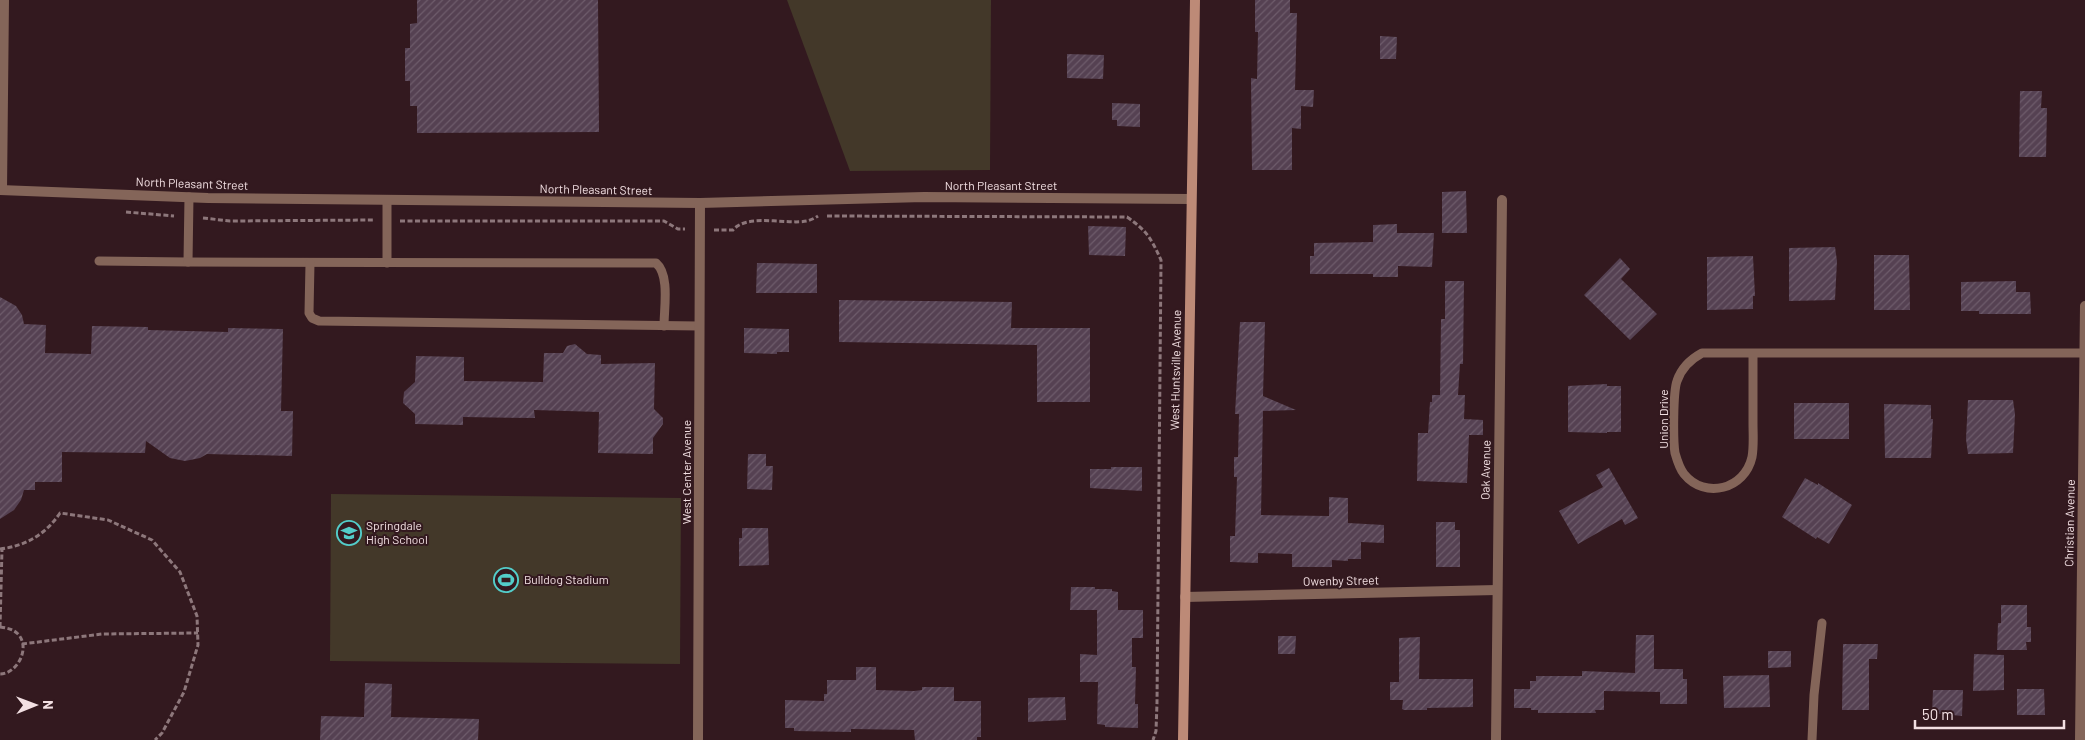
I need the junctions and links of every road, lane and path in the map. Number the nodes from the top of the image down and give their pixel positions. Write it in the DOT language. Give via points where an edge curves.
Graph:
graph roads {
  1 [pos="4,0"];
  2 [pos="1194,0"];
  3 [pos="1,190"];
  4 [pos="189,197"];
  5 [pos="1191,199"];
  6 [pos="387,200"];
  7 [pos="1502,200"];
  8 [pos="700,204"];
  9 [pos="118,211"];
  10 [pos="188,217"];
  11 [pos="386,220"];
  12 [pos="700,230"];
  13 [pos="99,261"];
  14 [pos="188,262"];
  15 [pos="310,263"];
  16 [pos="387,263"];
  17 [pos="2085,306"];
  18 [pos="664,326"];
  19 [pos="700,326"];
  20 [pos="2084,353"];
  21 [pos="1753,354"];
  22 [pos="1,549"];
  23 [pos="1497,590"];
  24 [pos="1185,596"];
  25 [pos="1822,623"];
  26 [pos="0,627"];
  27 [pos="198,633"];
  28 [pos="22,644"];
  29 [pos="0,674"];
  30 [pos="155,740"];
  31 [pos="698,740"];
  32 [pos="1153,740"];
  33 [pos="1183,740"];
  34 [pos="1496,740"];
  35 [pos="1812,740"];
  36 [pos="2080,740"];
  1 -- 3 [label="street"];
  2 -- 5 [label="main road, West Huntsville Avenue"];
  3 -- 4 [label="street, North Pleasant Street"];
  4 -- 6 [label="street, North Pleasant Street"];
  4 -- 10 [label="lane"];
  5 -- 8 [label="street, North Pleasant Street" via="924,197"];
  5 -- 24 [label="main road, West Huntsville Avenue"];
  6 -- 8 [label="street, North Pleasant Street"];
  6 -- 11 [label="lane"];
  7 -- 23 [label="street, Oak Avenue"];
  8 -- 12 [label="street, West Center Avenue"];
  9 -- 10 [label="path"];
  10 -- 11 [label="path" via="230,221"];
  10 -- 14 [label="lane"];
  11 -- 12 [label="path" via="664,221 678,228"];
  11 -- 16 [label="lane"];
  12 -- 19 [label="street, West Center Avenue"];
  12 -- 32 [label="path" via="733,230 747,222 808,221 817,216 1127,218 1151,236 1161,260 1157,703"];
  13 -- 14 [label="lane"];
  14 -- 15 [label="lane"];
  15 -- 16 [label="lane"];
  15 -- 18 [label="lane" via="308,313 319,321"];
  16 -- 18 [label="lane" via="656,263 664,277"];
  17 -- 20 [label="street, Christian Avenue"];
  18 -- 19 [label="lane"];
  19 -- 31 [label="street, West Center Avenue"];
  20 -- 21 [label="lane, Union Drive"];
  20 -- 36 [label="street, Christian Avenue"];
  21 -- 21 [label="lane, Union Drive" via="1702,354 1688,364 1677,380 1675,452 1683,473 1701,487 1723,488 1735,483 1748,468 1753,446"];
  22 -- 26 [label="path"];
  22 -- 27 [label="path" via="36,538 51,527 60,513 108,520 152,540 180,572 197,616"];
  23 -- 24 [label="street, Owenby Street"];
  23 -- 34 [label="street, Oak Avenue"];
  24 -- 33 [label="main road, West Huntsville Avenue"];
  25 -- 35 [label="lane"];
  26 -- 28 [label="path" via="20,635"];
  27 -- 28 [label="path" via="102,634"];
  27 -- 30 [label="path" via="198,645 184,692"];
  28 -- 29 [label="path" via="22,655 17,664 12,670"];
}
